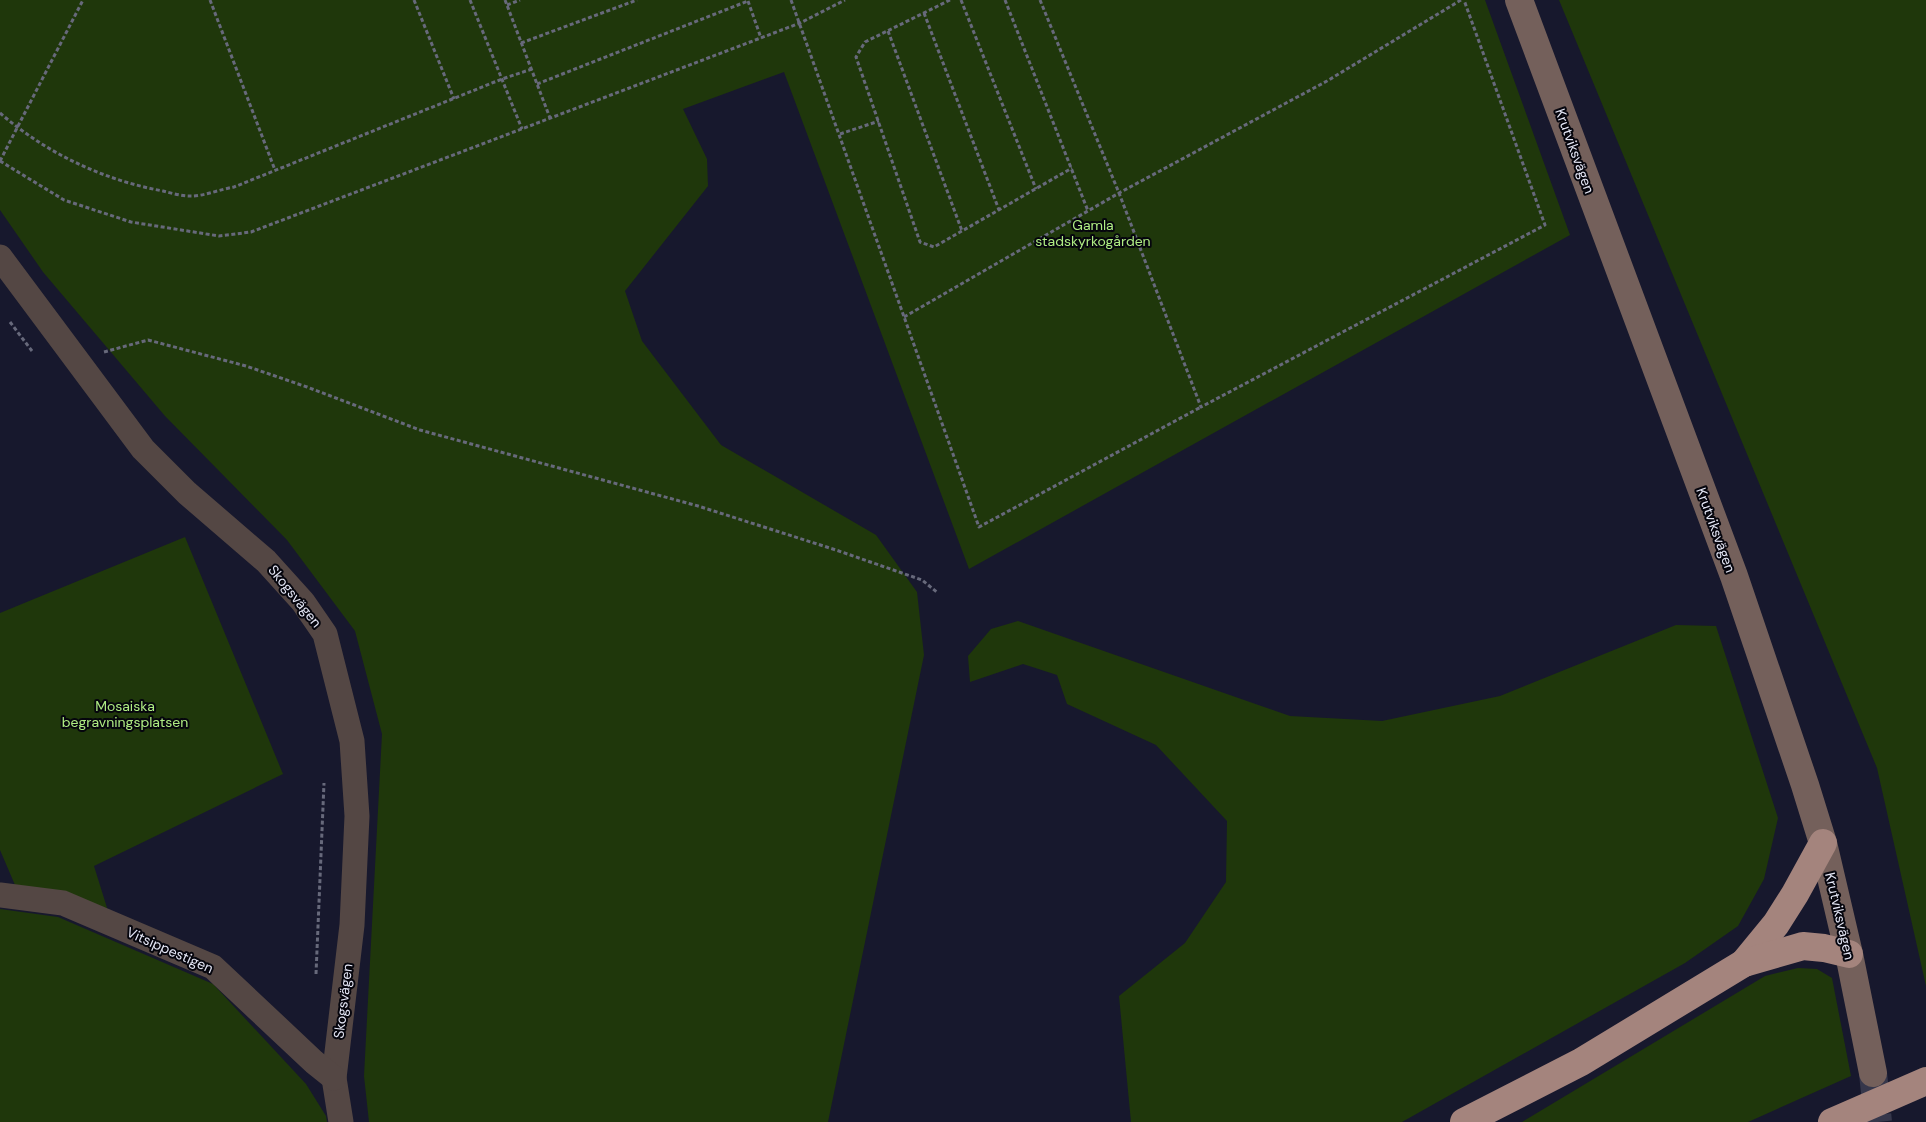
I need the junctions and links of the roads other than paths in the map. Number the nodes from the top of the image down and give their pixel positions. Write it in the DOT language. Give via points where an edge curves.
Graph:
graph roads {
  1 [pos="1519,0"];
  2 [pos="0,257"];
  3 [pos="1823,843"];
  4 [pos="0,895"];
  5 [pos="1849,954"];
  6 [pos="1744,963"];
  7 [pos="1873,1072"];
  8 [pos="334,1078"];
  9 [pos="1921,1083"];
  10 [pos="1837,1120"];
  11 [pos="341,1122"];
  12 [pos="1464,1122"];
  1 -- 3 [label="street, Krutviksvägen" via="1734,576"];
  2 -- 8 [label="street, Skogsvägen" via="143,449 186,493 266,561 303,602 325,634 352,740 357,816 352,925"];
  3 -- 5 [label="street, Krutviksvägen"];
  3 -- 6 [label="highway" via="1776,924"];
  4 -- 8 [label="street, Vitsippestigen" via="63,903 213,967"];
  5 -- 6 [label="highway" via="1803,946"];
  5 -- 7 [label="street, Krutviksvägen"];
  6 -- 12 [label="highway" via="1581,1062"];
  8 -- 11 [label="street, Skogsvägen"];
  9 -- 10 [label="highway"];
}
